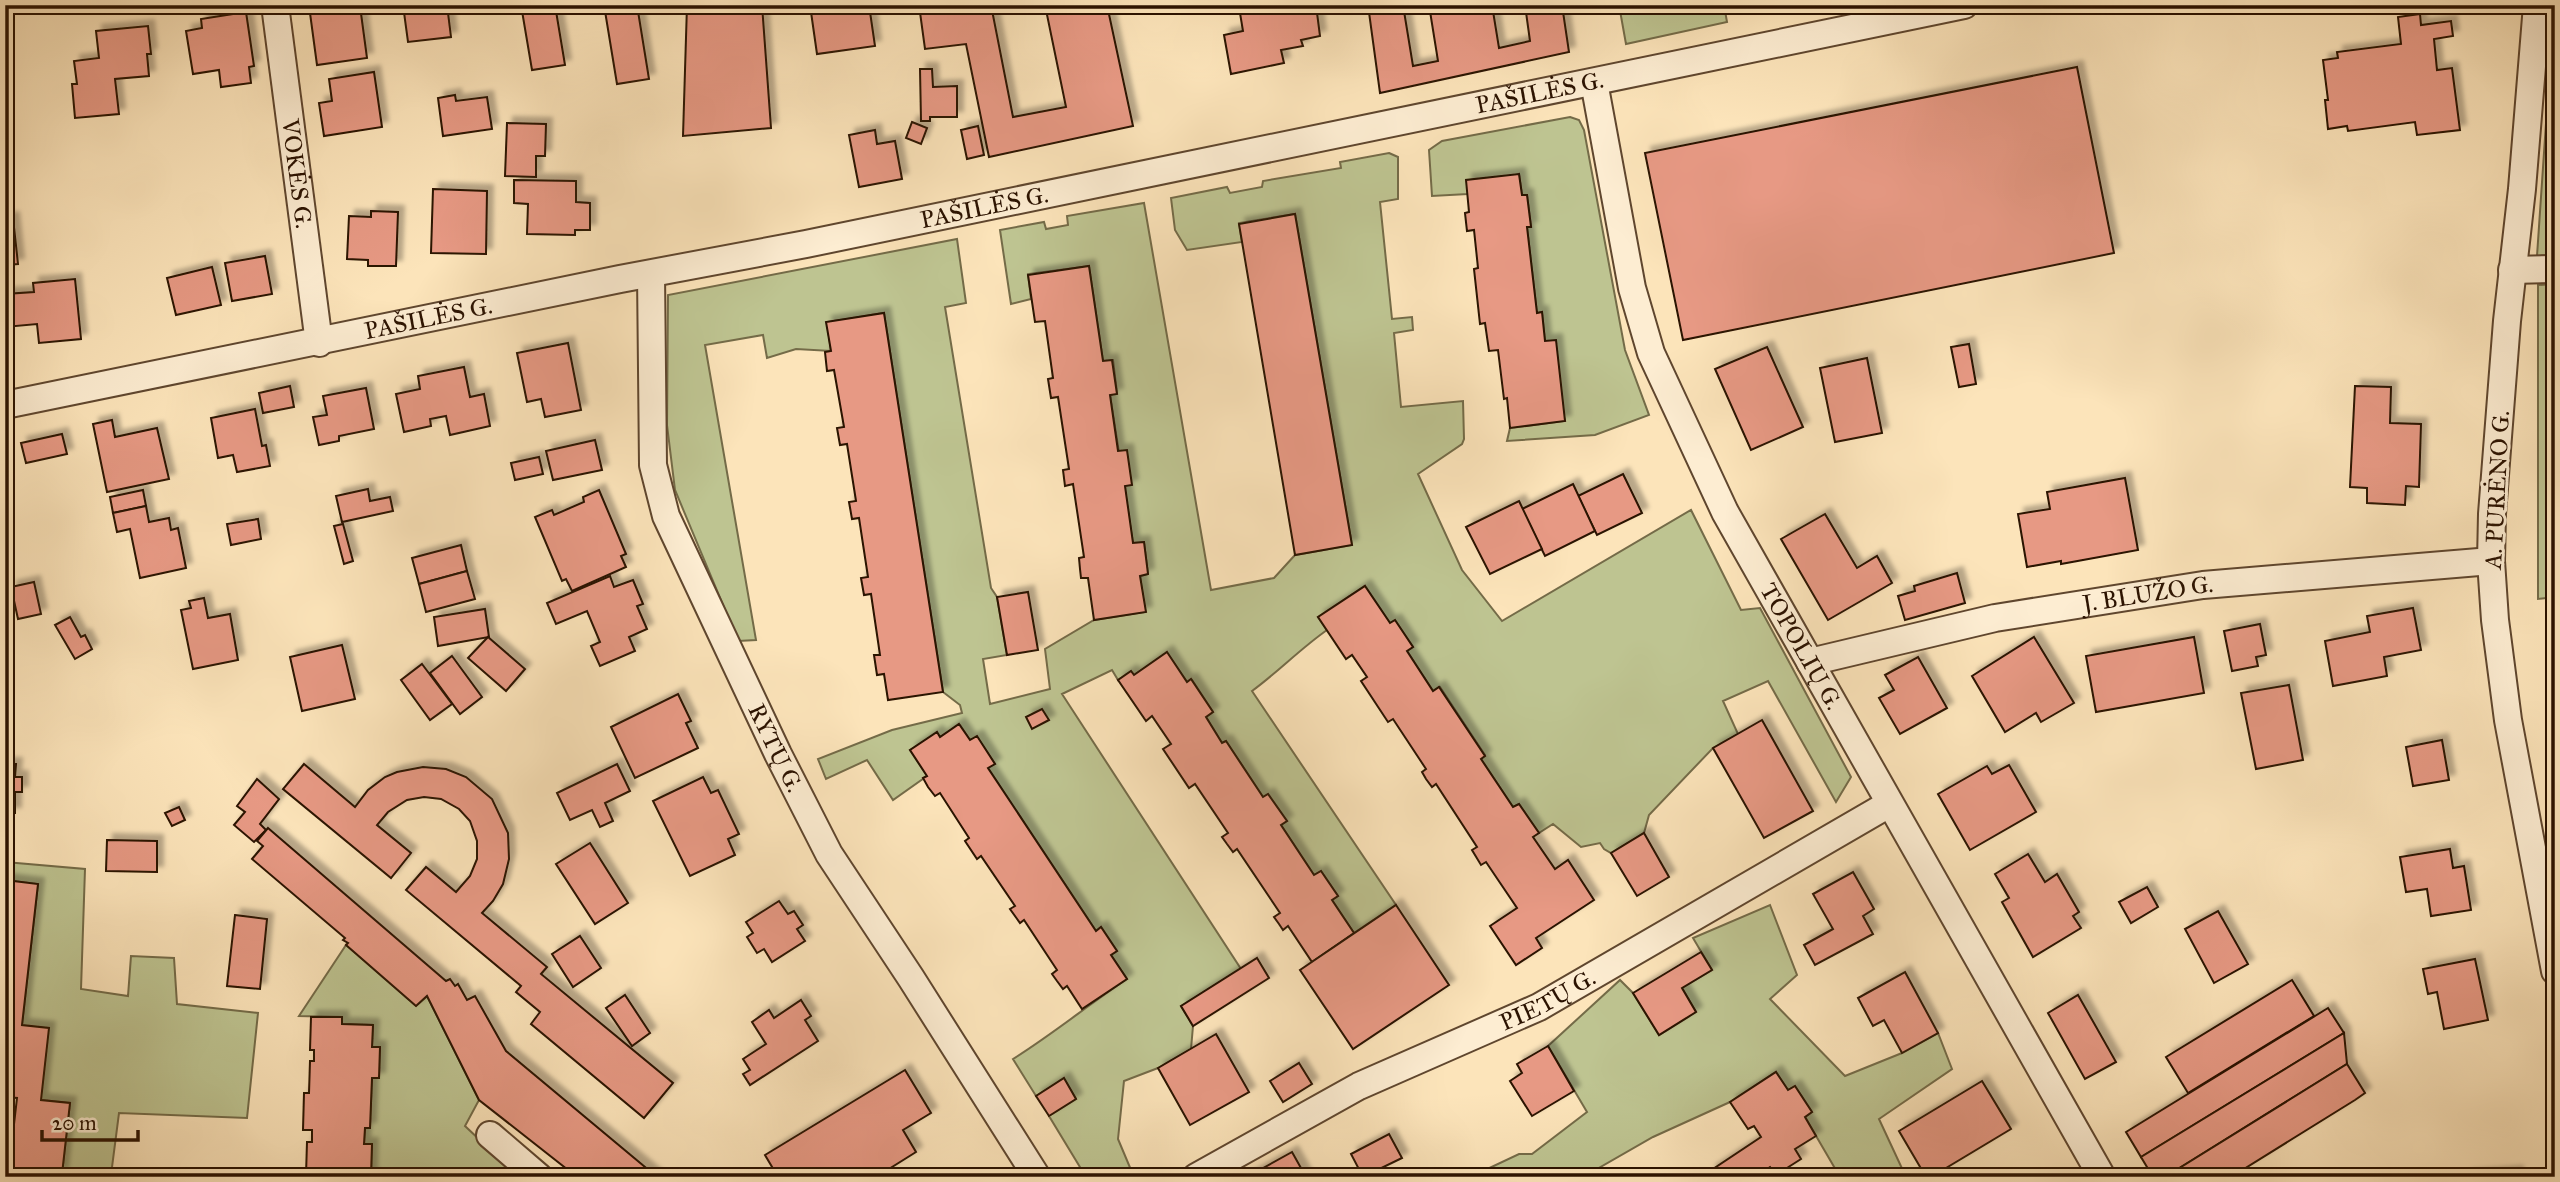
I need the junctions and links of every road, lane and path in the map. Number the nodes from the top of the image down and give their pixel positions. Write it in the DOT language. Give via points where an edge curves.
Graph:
graph roads {
  1 [pos="275,5"];
  2 [pos="1964,5"];
  3 [pos="2537,5"];
  4 [pos="1594,82"];
  5 [pos="2555,269"];
  6 [pos="2512,271"];
  7 [pos="652,274"];
  8 [pos="319,342"];
  9 [pos="5,405"];
  10 [pos="2491,561"];
  11 [pos="1810,662"];
  12 [pos="1889,804"];
  13 [pos="2555,971"];
  14 [pos="491,1135"];
  15 [pos="539,1177"];
  16 [pos="1037,1177"];
  17 [pos="1196,1177"];
  18 [pos="2102,1177"];
  1 -- 8 [label="street, VOKĖS G."];
  2 -- 4 [label="street, PAŠILĖS G."];
  3 -- 6 [label="street, A. PURĖNO G."];
  4 -- 7 [label="street, PAŠILĖS G."];
  4 -- 11 [label="street, TOPOLIŲ G." via="1632,288 1651,353 1725,512"];
  5 -- 6 [label="street"];
  6 -- 10 [label="street, A. PURĖNO G."];
  7 -- 8 [label="street, PAŠILĖS G."];
  7 -- 16 [label="street, RYTŲ G." via="653,465 666,516 829,854"];
  8 -- 9 [label="street, PAŠILĖS G."];
  10 -- 11 [label="street, J. BLUŽO G." via="2203,585 1995,618"];
  10 -- 13 [label="street, A. PURĖNO G." via="2508,720"];
  11 -- 12 [label="street, TOPOLIŲ G."];
  12 -- 17 [label="street, PIETŲ G." via="1538,1007 1359,1086"];
  12 -- 18 [label="street, TOPOLIŲ G."];
  14 -- 15 [label="street"];
}
